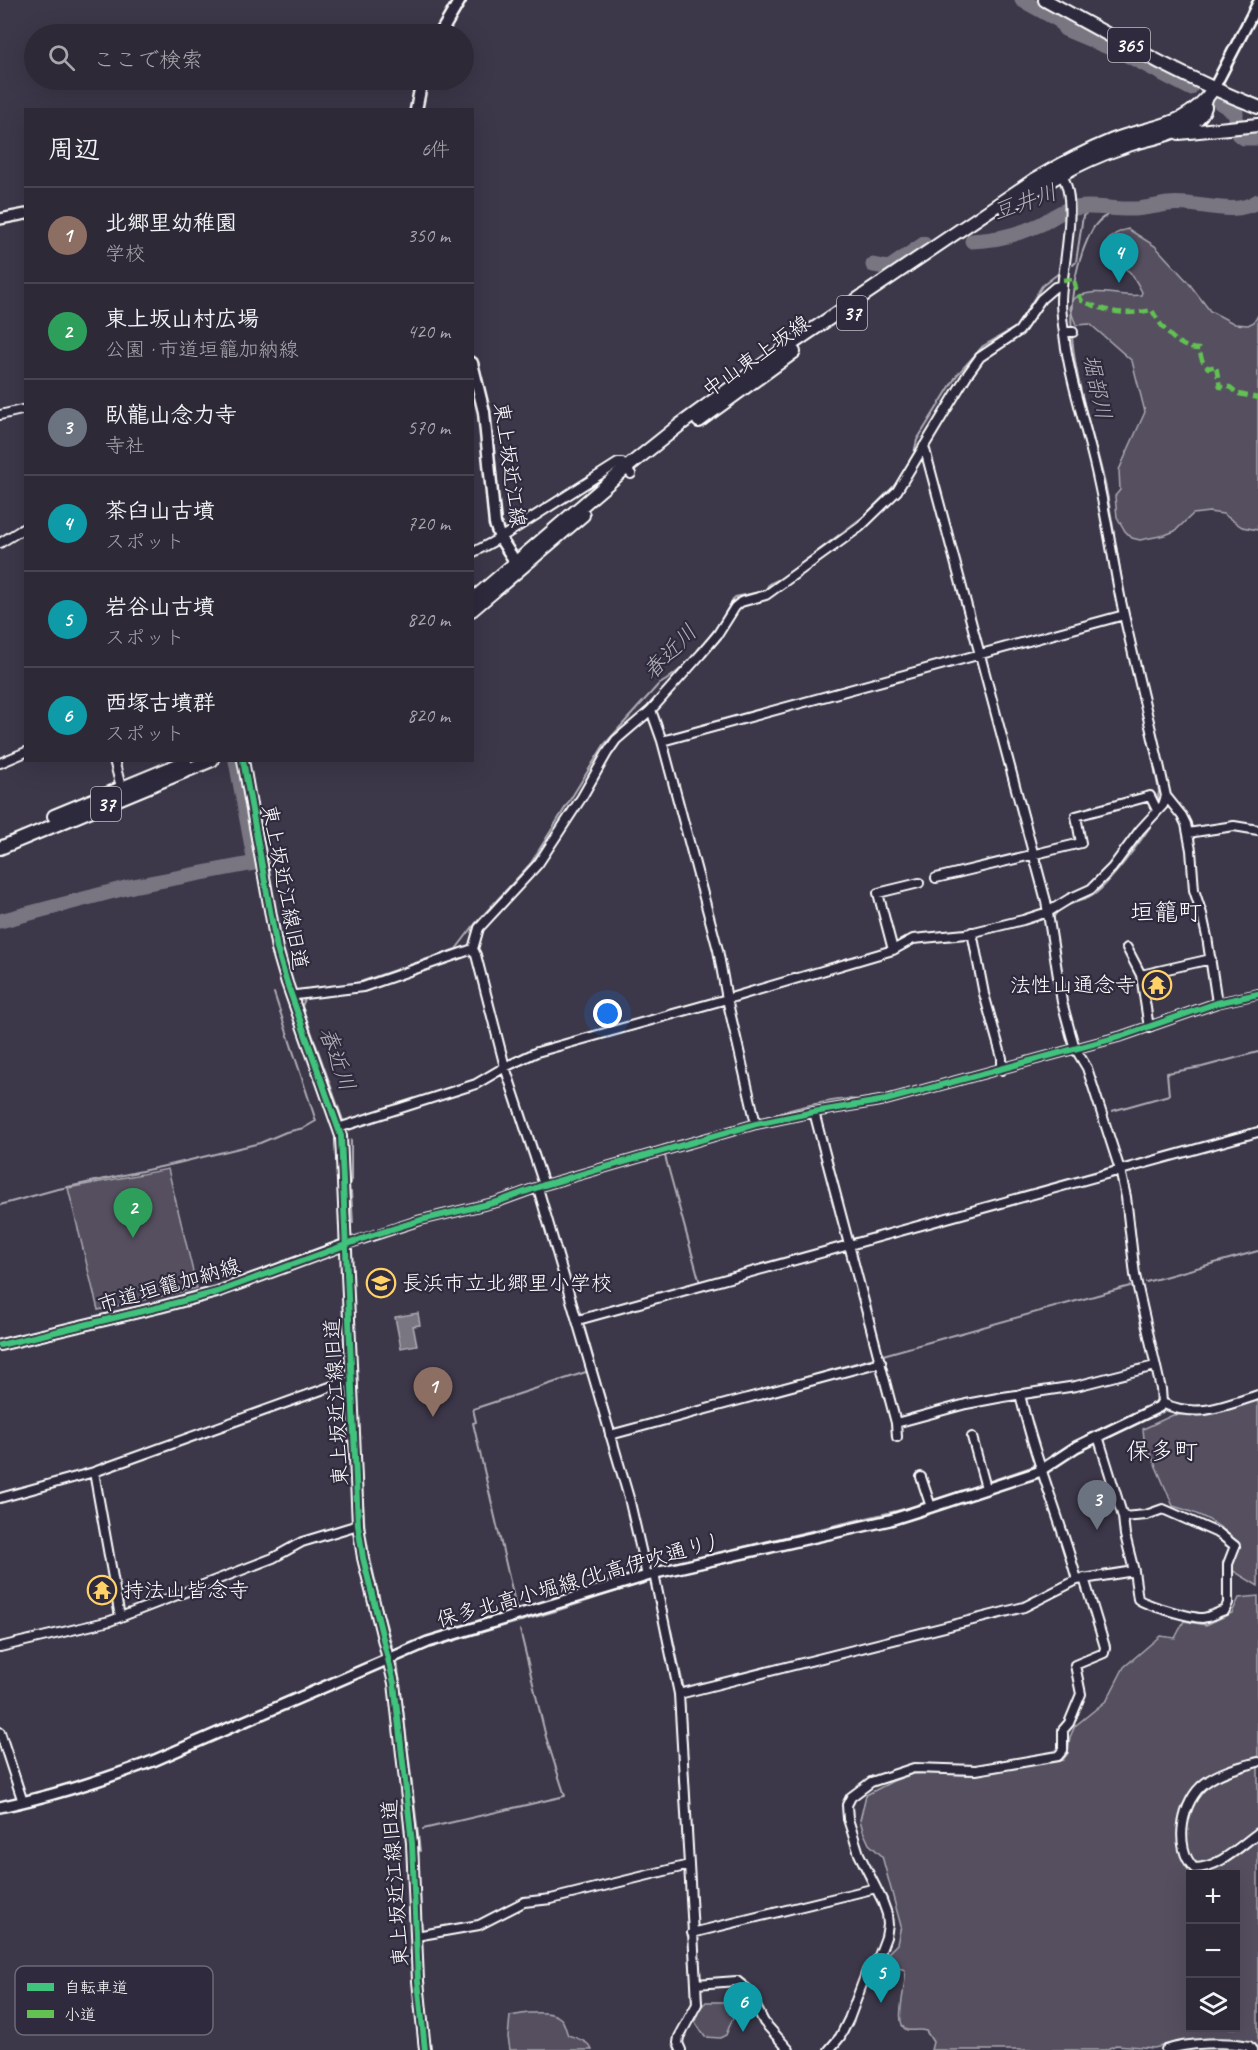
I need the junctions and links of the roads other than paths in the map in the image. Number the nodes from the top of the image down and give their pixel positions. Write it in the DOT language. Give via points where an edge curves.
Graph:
graph roads {
  1 [pos="460,0"];
  2 [pos="1045,0"];
  3 [pos="1257,8"];
  4 [pos="446,24"];
  5 [pos="1214,88"];
  6 [pos="421,90"];
  7 [pos="1206,100"];
  8 [pos="1258,107"];
  9 [pos="416,108"];
  10 [pos="1258,125"];
  11 [pos="1169,134"];
  12 [pos="1058,171"];
  13 [pos="24,214"];
  14 [pos="0,219"];
  15 [pos="1062,285"];
  16 [pos="474,377"];
  17 [pos="477,397"];
  18 [pos="24,409"];
  19 [pos="0,415"];
  20 [pos="924,446"];
  21 [pos="628,471"];
  22 [pos="24,529"];
  23 [pos="500,538"];
  24 [pos="0,543"];
  25 [pos="474,552"];
  26 [pos="517,566"];
  27 [pos="474,598"];
  28 [pos="474,608"];
  29 [pos="1124,615"];
  30 [pos="980,654"];
  31 [pos="651,710"];
  32 [pos="662,741"];
  33 [pos="24,753"];
  34 [pos="114,762"];
  35 [pos="186,762"];
  36 [pos="206,762"];
  37 [pos="243,762"];
  38 [pos="0,764"];
  39 [pos="122,792"];
  40 [pos="1166,796"];
  41 [pos="1157,810"];
  42 [pos="1258,830"];
  43 [pos="1188,833"];
  44 [pos="0,838"];
  45 [pos="0,848"];
  46 [pos="1033,855"];
  47 [pos="936,878"];
  48 [pos="919,883"];
  49 [pos="1048,912"];
  50 [pos="972,932"];
  51 [pos="1127,948"];
  52 [pos="473,949"];
  53 [pos="893,950"];
  54 [pos="1211,959"];
  55 [pos="1141,975"];
  56 [pos="1258,994"];
  57 [pos="293,998"];
  58 [pos="727,999"];
  59 [pos="1217,1003"];
  60 [pos="1149,1028"];
  61 [pos="1075,1048"];
  62 [pos="505,1067"];
  63 [pos="1002,1068"];
  64 [pos="814,1112"];
  65 [pos="756,1124"];
  66 [pos="338,1128"];
  67 [pos="1258,1132"];
  68 [pos="1124,1169"];
  69 [pos="541,1187"];
  70 [pos="344,1245"];
  71 [pos="848,1245"];
  72 [pos="578,1320"];
  73 [pos="0,1345"];
  74 [pos="880,1362"];
  75 [pos="1155,1366"];
  76 [pos="351,1382"];
  77 [pos="1020,1394"];
  78 [pos="1258,1395"];
  79 [pos="1164,1404"];
  80 [pos="896,1423"];
  81 [pos="610,1435"];
  82 [pos="897,1437"];
  83 [pos="972,1437"];
  84 [pos="1099,1440"];
  85 [pos="1041,1470"];
  86 [pos="94,1472"];
  87 [pos="921,1477"];
  88 [pos="984,1484"];
  89 [pos="0,1498"];
  90 [pos="931,1507"];
  91 [pos="1123,1517"];
  92 [pos="358,1525"];
  93 [pos="1134,1571"];
  94 [pos="650,1575"];
  95 [pos="1081,1579"];
  96 [pos="120,1617"];
  97 [pos="0,1647"];
  98 [pos="388,1657"];
  99 [pos="679,1694"];
  100 [pos="0,1732"];
  101 [pos="1258,1762"];
  102 [pos="24,1802"];
  103 [pos="0,1807"];
  104 [pos="1258,1833"];
  105 [pos="689,1865"];
  106 [pos="876,1888"];
  107 [pos="692,1933"];
  108 [pos="416,1936"];
  109 [pos="696,1984"];
  110 [pos="424,2050"];
  111 [pos="681,2050"];
  112 [pos="789,2050"];
  113 [pos="829,2050"];
  114 [pos="1166,2050"];
  115 [pos="1252,2050"];
  1 -- 4 [label="main road"];
  2 -- 5 [label="main road, 365"];
  3 -- 5 [label="street"];
  5 -- 7 [label="main road, 中山東上坂線 / 37"];
  5 -- 8 [label="main road, 365"];
  6 -- 9 [label="main road"];
  7 -- 11 [label="main road, 中山東上坂線 / 37" via="1198,118"];
  7 -- 12 [label="main road, 中山東上坂線 / 37" via="1180,120 1115,140"];
  10 -- 11 [label="main road"];
  11 -- 12 [label="main road, 中山東上坂線 / 37"];
  12 -- 15 [label="street" via="1068,187 1071,215"];
  12 -- 21 [label="main road, 中山東上坂線 / 37" via="992,208 790,345 690,417"];
  13 -- 14 [label="street"];
  15 -- 20 [label="street" via="1041,299 1019,331 980,357"];
  15 -- 29 [label="street" via="1061,304 1081,416 1098,479"];
  16 -- 17 [label="main road, 東上坂近江線"];
  17 -- 23 [label="main road, 東上坂近江線" via="484,412 495,524"];
  18 -- 19 [label="street"];
  20 -- 30 [label="street"];
  20 -- 31 [label="street" via="897,491 860,527 766,595 735,607 718,634"];
  21 -- 23 [label="street" via="618,463"];
  21 -- 26 [label="main road, 中山東上坂線 / 37"];
  22 -- 24 [label="street"];
  23 -- 25 [label="street"];
  23 -- 26 [label="main road, 東上坂近江線"];
  26 -- 27 [label="main road, 中山東上坂線 / 37"];
  26 -- 28 [label="main road, 中山東上坂線 / 37"];
  29 -- 30 [label="street"];
  29 -- 40 [label="street"];
  30 -- 32 [label="street"];
  30 -- 46 [label="street"];
  31 -- 32 [label="street"];
  31 -- 52 [label="street" via="607,753 538,864 479,928"];
  32 -- 58 [label="street" via="718,950"];
  33 -- 38 [label="street"];
  34 -- 39 [label="street"];
  35 -- 39 [label="main road, 37"];
  36 -- 39 [label="main road, 37"];
  37 -- 57 [label="street, 東上坂近江線旧道" via="277,949"];
  39 -- 44 [label="main road, 37"];
  39 -- 45 [label="main road, 37"];
  40 -- 41 [label="street"];
  40 -- 43 [label="street" via="1182,816"];
  41 -- 46 [label="street" via="1150,796 1076,816 1081,843"];
  41 -- 49 [label="street" via="1091,889"];
  42 -- 43 [label="street" via="1234,826"];
  43 -- 54 [label="street" via="1194,890"];
  46 -- 47 [label="street"];
  46 -- 49 [label="street"];
  48 -- 53 [label="street" via="879,893"];
  49 -- 50 [label="street"];
  49 -- 61 [label="street" via="1062,1002"];
  50 -- 53 [label="street" via="914,939"];
  50 -- 63 [label="street"];
  51 -- 55 [label="street"];
  52 -- 57 [label="street" via="363,987"];
  52 -- 62 [label="street"];
  53 -- 58 [label="street"];
  54 -- 55 [label="street"];
  54 -- 59 [label="street"];
  55 -- 60 [label="street"];
  56 -- 59 [label="street"];
  57 -- 66 [label="street, 東上坂近江線旧道"];
  58 -- 62 [label="street" via="547,1049"];
  58 -- 65 [label="street"];
  59 -- 60 [label="street"];
  60 -- 61 [label="street"];
  61 -- 63 [label="street"];
  61 -- 68 [label="street" via="1087,1068"];
  62 -- 66 [label="street" via="476,1084"];
  62 -- 69 [label="street"];
  63 -- 64 [label="street" via="886,1100"];
  64 -- 65 [label="street"];
  64 -- 71 [label="street"];
  65 -- 69 [label="street"];
  66 -- 70 [label="street, 東上坂近江線旧道"];
  67 -- 68 [label="street"];
  68 -- 71 [label="street"];
  68 -- 75 [label="street" via="1135,1275"];
  69 -- 70 [label="street"];
  69 -- 72 [label="street"];
  70 -- 73 [label="street, 市道垣籠加納線" via="217,1292"];
  70 -- 76 [label="street, 東上坂近江線旧道"];
  71 -- 72 [label="street"];
  71 -- 74 [label="street"];
  72 -- 81 [label="street"];
  74 -- 80 [label="street"];
  74 -- 81 [label="street"];
  75 -- 77 [label="street" via="1076,1386"];
  75 -- 79 [label="street"];
  76 -- 86 [label="street"];
  76 -- 92 [label="street, 東上坂近江線旧道"];
  77 -- 80 [label="street"];
  77 -- 85 [label="street"];
  78 -- 79 [label="street" via="1212,1410 1178,1410"];
  79 -- 84 [label="street, 保多北高小堀線(北高伊吹通り)"];
  80 -- 82 [label="street"];
  81 -- 94 [label="street"];
  83 -- 88 [label="street"];
  84 -- 85 [label="street, 保多北高小堀線(北高伊吹通り)" via="1076,1447"];
  84 -- 91 [label="street"];
  85 -- 88 [label="street, 保多北高小堀線(北高伊吹通り)"];
  85 -- 95 [label="street"];
  86 -- 89 [label="street"];
  86 -- 96 [label="street"];
  87 -- 90 [label="street"];
  88 -- 90 [label="street, 保多北高小堀線(北高伊吹通り)"];
  90 -- 94 [label="street, 保多北高小堀線(北高伊吹通り)"];
  91 -- 93 [label="street"];
  91 -- 93 [label="street" via="1163,1509 1220,1534 1235,1546 1228,1564 1225,1610 1202,1618 1142,1602 1138,1599"];
  92 -- 96 [label="street" via="302,1542 273,1558"];
  92 -- 98 [label="street, 東上坂近江線旧道"];
  93 -- 95 [label="street"];
  94 -- 98 [label="street, 保多北高小堀線(北高伊吹通り)"];
  94 -- 99 [label="street"];
  95 -- 99 [label="street" via="1023,1608"];
  95 -- 106 [label="street" via="1105,1647 1104,1653 1076,1665 1081,1694 1063,1730 1061,1753 1054,1758 976,1770 914,1768 879,1779 859,1791 851,1797 846,1812 859,1854"];
  96 -- 97 [label="street"];
  98 -- 102 [label="street, 保多北高小堀線(北高伊吹通り)" via="153,1761"];
  98 -- 108 [label="street, 東上坂近江線旧道" via="412,1843"];
  99 -- 105 [label="street"];
  100 -- 102 [label="street"];
  101 -- 104 [label="street" via="1228,1770 1204,1784 1192,1798 1183,1833 1188,1862 1194,1869 1214,1865"];
  102 -- 103 [label="street, 保多北高小堀線(北高伊吹通り)"];
  105 -- 107 [label="street"];
  105 -- 108 [label="street" via="524,1902 479,1925"];
  106 -- 107 [label="street"];
  106 -- 113 [label="street" via="887,1914 886,1937 877,1960 867,1971 845,2028"];
  107 -- 109 [label="street"];
  108 -- 110 [label="street, 東上坂近江線旧道"];
  109 -- 111 [label="street" via="697,2004 679,2037"];
  109 -- 112 [label="street" via="737,1981 747,1989 764,2022"];
  114 -- 115 [label="street" via="1232,2042"];
}
